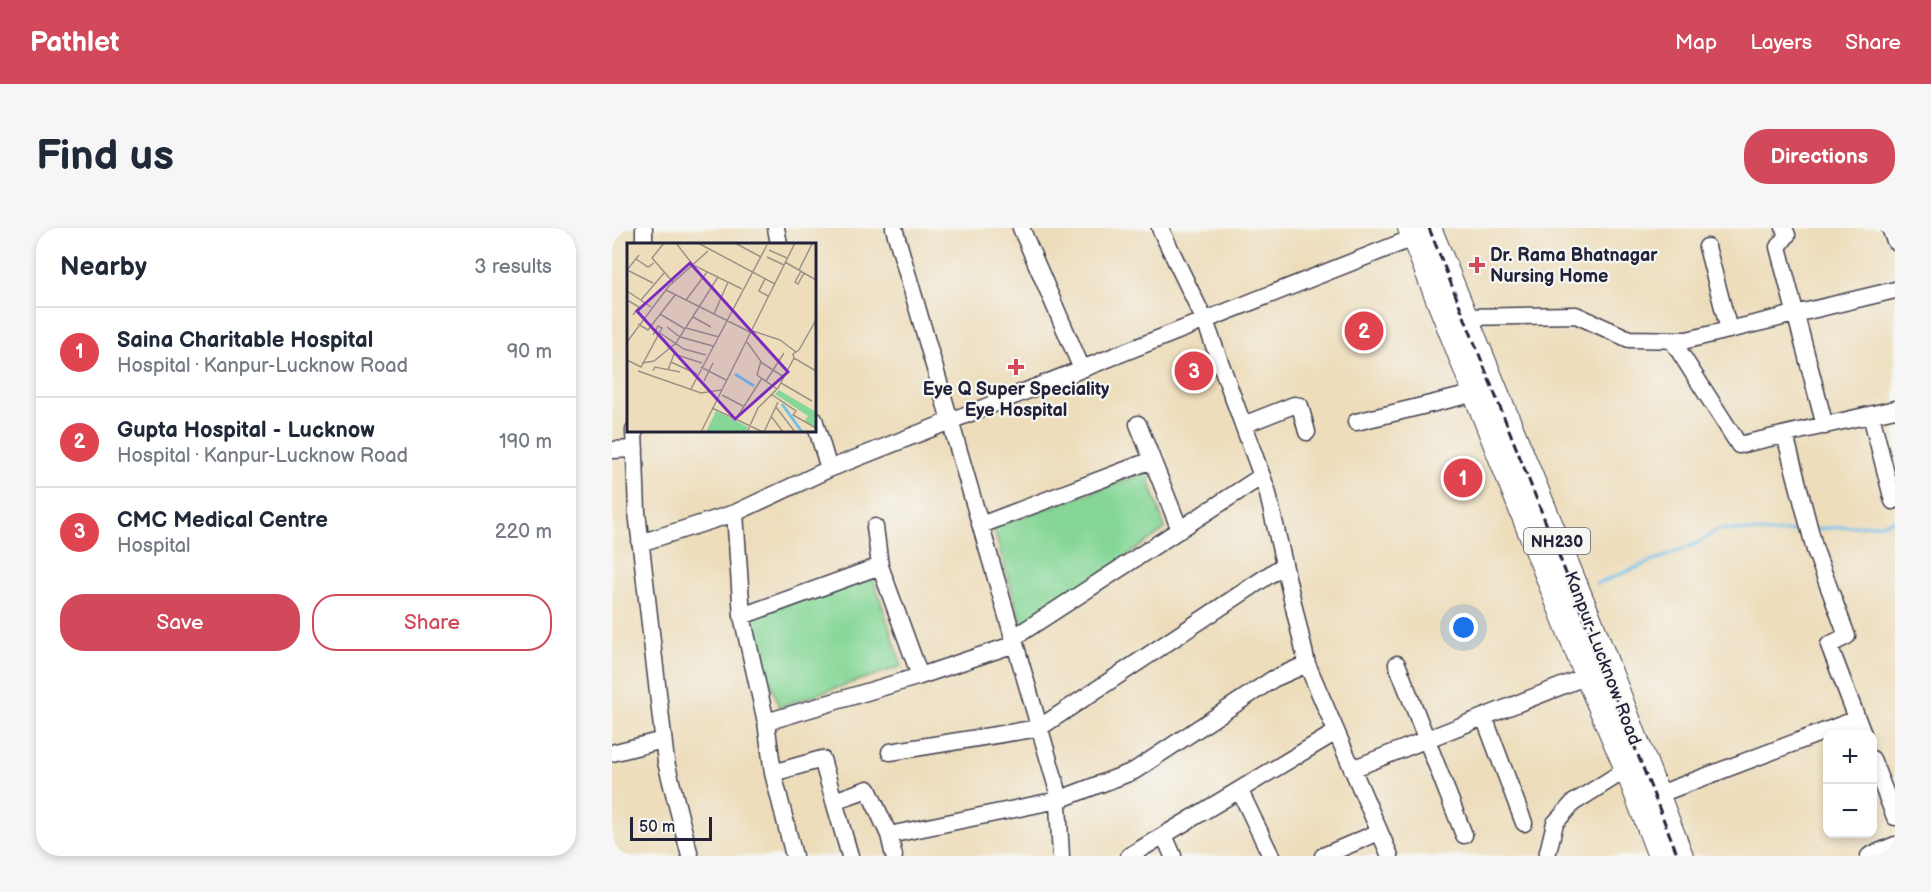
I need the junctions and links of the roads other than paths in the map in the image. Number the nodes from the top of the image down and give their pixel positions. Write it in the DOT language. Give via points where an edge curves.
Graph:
graph roads {
  1 [pos="776,228"];
  2 [pos="894,228"];
  3 [pos="1021,228"];
  4 [pos="1161,228"];
  5 [pos="1784,228"];
  6 [pos="1890,228"];
  7 [pos="1421,231"];
  8 [pos="1895,241"];
  9 [pos="779,243"];
  10 [pos="1707,247"];
  11 [pos="1895,290"];
  12 [pos="1795,314"];
  13 [pos="1465,317"];
  14 [pos="1205,321"];
  15 [pos="1729,330"];
  16 [pos="1672,340"];
  17 [pos="1082,369"];
  18 [pos="1476,393"];
  19 [pos="1895,410"];
  20 [pos="1871,415"];
  21 [pos="951,421"];
  22 [pos="1356,422"];
  23 [pos="1138,424"];
  24 [pos="1244,425"];
  25 [pos="816,426"];
  26 [pos="1825,426"];
  27 [pos="634,432"];
  28 [pos="1307,432"];
  29 [pos="1785,435"];
  30 [pos="635,449"];
  31 [pos="612,450"];
  32 [pos="1152,460"];
  33 [pos="829,469"];
  34 [pos="1262,476"];
  35 [pos="1893,501"];
  36 [pos="735,513"];
  37 [pos="981,525"];
  38 [pos="875,527"];
  39 [pos="1180,530"];
  40 [pos="640,543"];
  41 [pos="1284,565"];
  42 [pos="880,566"];
  43 [pos="742,616"];
  44 [pos="1014,641"];
  45 [pos="1307,664"];
  46 [pos="1397,664"];
  47 [pos="920,676"];
  48 [pos="1587,676"];
  49 [pos="1484,717"];
  50 [pos="1857,718"];
  51 [pos="766,722"];
  52 [pos="1040,728"];
  53 [pos="1861,730"];
  54 [pos="1336,732"];
  55 [pos="1425,739"];
  56 [pos="663,740"];
  57 [pos="890,752"];
  58 [pos="612,753"];
  59 [pos="1352,770"];
  60 [pos="1627,770"];
  61 [pos="1877,772"];
  62 [pos="773,773"];
  63 [pos="1240,791"];
  64 [pos="1657,795"];
  65 [pos="834,801"];
  66 [pos="1058,801"];
  67 [pos="1895,817"];
  68 [pos="1524,823"];
  69 [pos="1379,832"];
  70 [pos="889,835"];
  71 [pos="1464,835"];
  72 [pos="1164,836"];
  73 [pos="1895,845"];
  74 [pos="690,856"];
  75 [pos="794,856"];
  76 [pos="850,856"];
  77 [pos="894,856"];
  78 [pos="1061,856"];
  79 [pos="1129,856"];
  80 [pos="1173,856"];
  81 [pos="1271,856"];
  82 [pos="1323,856"];
  83 [pos="1390,856"];
  84 [pos="1547,856"];
  85 [pos="1660,856"];
  86 [pos="1681,856"];
  87 [pos="1869,856"];
  1 -- 9 [label="street"];
  2 -- 21 [label="street"];
  3 -- 17 [label="street"];
  4 -- 14 [label="street"];
  5 -- 12 [label="street" via="1787,235 1778,247"];
  6 -- 8 [label="street"];
  7 -- 13 [label="highway, Kanpur-Lucknow Road / NH230"];
  7 -- 14 [label="street"];
  7 -- 18 [label="highway, Kanpur-Lucknow Road / NH230"];
  10 -- 15 [label="street"];
  11 -- 12 [label="street"];
  12 -- 15 [label="street"];
  12 -- 26 [label="street"];
  13 -- 16 [label="street" via="1576,315 1629,339"];
  13 -- 64 [label="highway, Kanpur-Lucknow Road / NH230"];
  14 -- 17 [label="street"];
  14 -- 24 [label="street"];
  15 -- 16 [label="street"];
  16 -- 29 [label="street" via="1739,446"];
  17 -- 21 [label="street"];
  18 -- 22 [label="street"];
  18 -- 48 [label="highway, Kanpur-Lucknow Road / NH230"];
  19 -- 20 [label="street"];
  20 -- 26 [label="street"];
  20 -- 35 [label="street"];
  21 -- 33 [label="street"];
  21 -- 37 [label="street"];
  23 -- 32 [label="street"];
  24 -- 28 [label="street" via="1294,405 1300,406"];
  24 -- 34 [label="street"];
  25 -- 33 [label="street"];
  26 -- 29 [label="street"];
  27 -- 30 [label="street"];
  29 -- 50 [label="street" via="1809,530 1847,636 1829,645"];
  30 -- 31 [label="street"];
  30 -- 40 [label="street"];
  32 -- 37 [label="street"];
  32 -- 39 [label="street"];
  33 -- 36 [label="street"];
  34 -- 39 [label="street"];
  34 -- 41 [label="street"];
  36 -- 40 [label="street"];
  36 -- 43 [label="street"];
  37 -- 44 [label="street"];
  38 -- 42 [label="street"];
  39 -- 44 [label="street"];
  40 -- 56 [label="street"];
  41 -- 45 [label="street"];
  41 -- 52 [label="street"];
  42 -- 43 [label="street"];
  42 -- 47 [label="street"];
  43 -- 51 [label="street"];
  44 -- 47 [label="street"];
  44 -- 52 [label="street"];
  45 -- 54 [label="street"];
  45 -- 66 [label="street" via="1273,680 1134,771"];
  46 -- 55 [label="street"];
  47 -- 51 [label="street"];
  48 -- 49 [label="street"];
  48 -- 60 [label="highway, Kanpur-Lucknow Road / NH230"];
  49 -- 55 [label="street"];
  49 -- 68 [label="street"];
  50 -- 53 [label="street"];
  50 -- 64 [label="street"];
  51 -- 62 [label="street"];
  52 -- 57 [label="street"];
  52 -- 66 [label="street"];
  54 -- 59 [label="street"];
  54 -- 63 [label="street"];
  55 -- 59 [label="street"];
  55 -- 71 [label="street"];
  56 -- 58 [label="street"];
  56 -- 74 [label="street"];
  59 -- 69 [label="street"];
  60 -- 84 [label="street" via="1573,803 1555,823"];
  60 -- 85 [label="highway, Kanpur-Lucknow Road / NH230"];
  61 -- 67 [label="street"];
  62 -- 65 [label="street" via="822,759"];
  62 -- 75 [label="street"];
  63 -- 72 [label="street"];
  63 -- 81 [label="street"];
  64 -- 86 [label="highway, Kanpur-Lucknow Road / NH230"];
  65 -- 70 [label="street" via="868,789"];
  65 -- 76 [label="street"];
  66 -- 70 [label="street"];
  66 -- 78 [label="street"];
  69 -- 82 [label="street"];
  69 -- 83 [label="street"];
  70 -- 77 [label="street"];
  72 -- 79 [label="street"];
  72 -- 80 [label="street"];
  73 -- 87 [label="street"];
}
